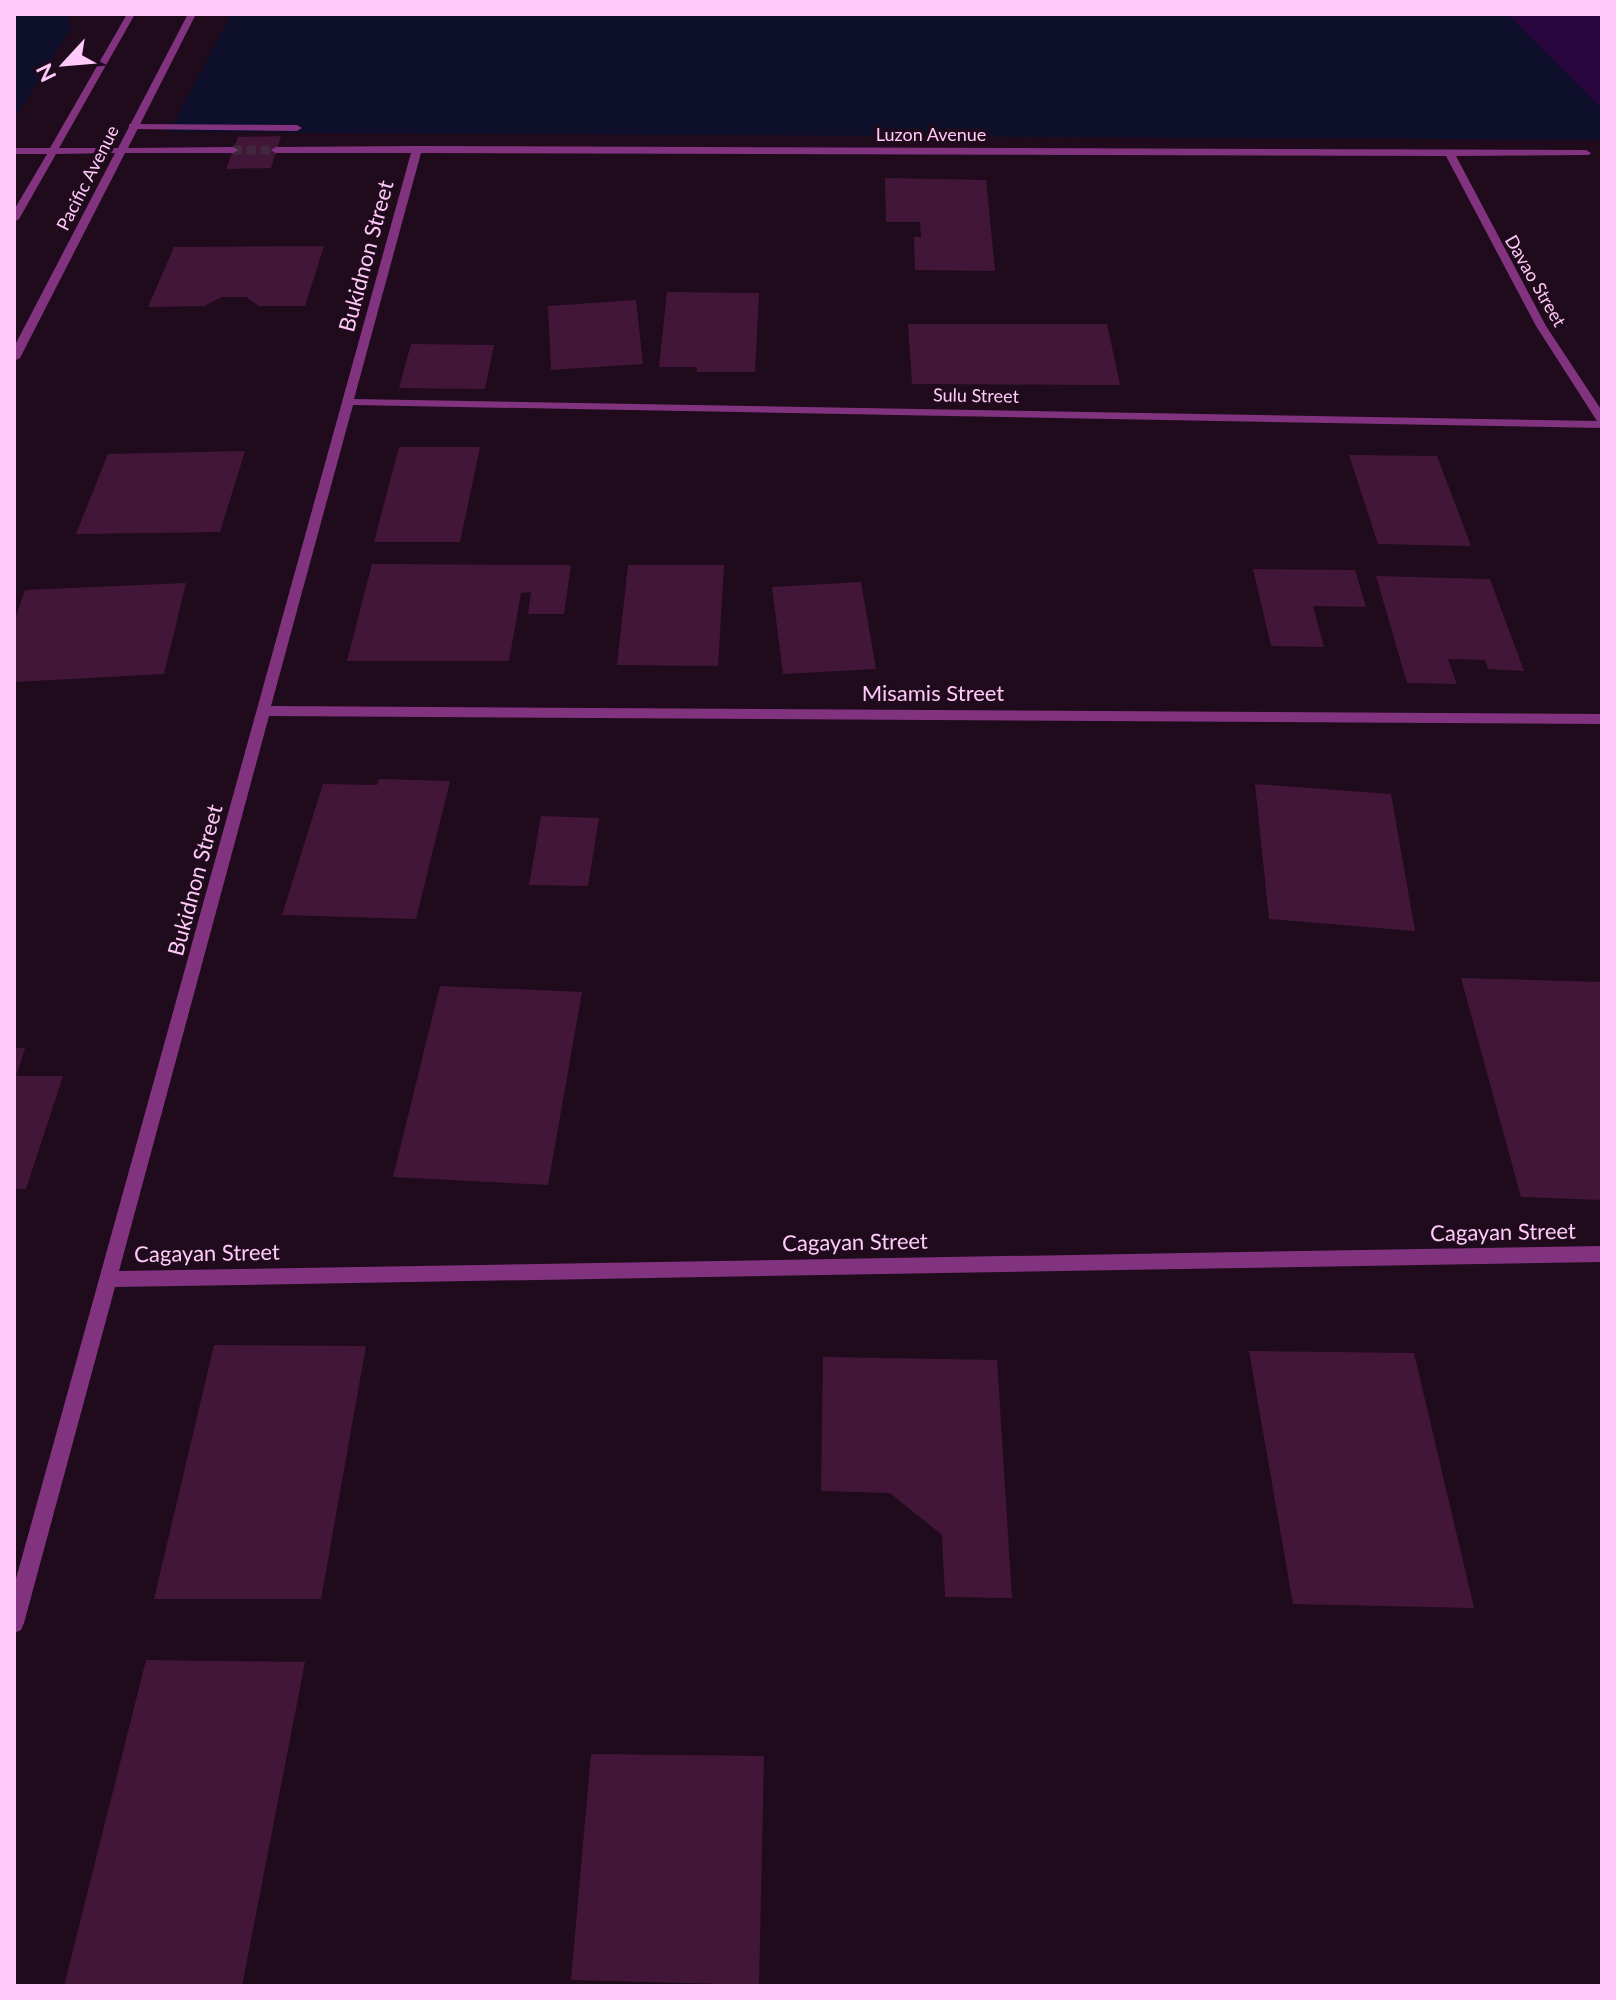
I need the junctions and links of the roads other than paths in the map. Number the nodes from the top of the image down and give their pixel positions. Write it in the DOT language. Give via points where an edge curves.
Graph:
graph roads {
  1 [pos="131,14"];
  2 [pos="192,14"];
  3 [pos="132,126"];
  4 [pos="297,128"];
  5 [pos="121,149"];
  6 [pos="417,149"];
  7 [pos="55,150"];
  8 [pos="233,150"];
  9 [pos="276,150"];
  10 [pos="14,151"];
  11 [pos="1449,152"];
  12 [pos="1586,153"];
  13 [pos="14,219"];
  14 [pos="14,358"];
  15 [pos="350,402"];
  16 [pos="1602,423"];
  17 [pos="264,711"];
  18 [pos="1602,719"];
  19 [pos="1602,1254"];
  20 [pos="109,1279"];
  21 [pos="14,1623"];
  1 -- 7 [label="street, Pacific Avenue"];
  2 -- 3 [label="street, Pacific Avenue"];
  3 -- 4 [label="street"];
  3 -- 5 [label="street, Pacific Avenue"];
  5 -- 7 [label="street"];
  5 -- 8 [label="street"];
  5 -- 14 [label="street, Pacific Avenue"];
  6 -- 9 [label="street, Luzon Avenue"];
  6 -- 11 [label="street, Luzon Avenue"];
  6 -- 15 [label="street, Bukidnon Street"];
  7 -- 10 [label="street"];
  7 -- 13 [label="street, Pacific Avenue"];
  11 -- 12 [label="street, Luzon Avenue"];
  11 -- 16 [label="street, Davao Street" via="1541,326"];
  15 -- 16 [label="street, Sulu Street"];
  15 -- 17 [label="street, Bukidnon Street"];
  17 -- 18 [label="street, Misamis Street"];
  17 -- 20 [label="street, Bukidnon Street"];
  19 -- 20 [label="street, Cagayan Street"];
  20 -- 21 [label="street, Bukidnon Street"];
}
